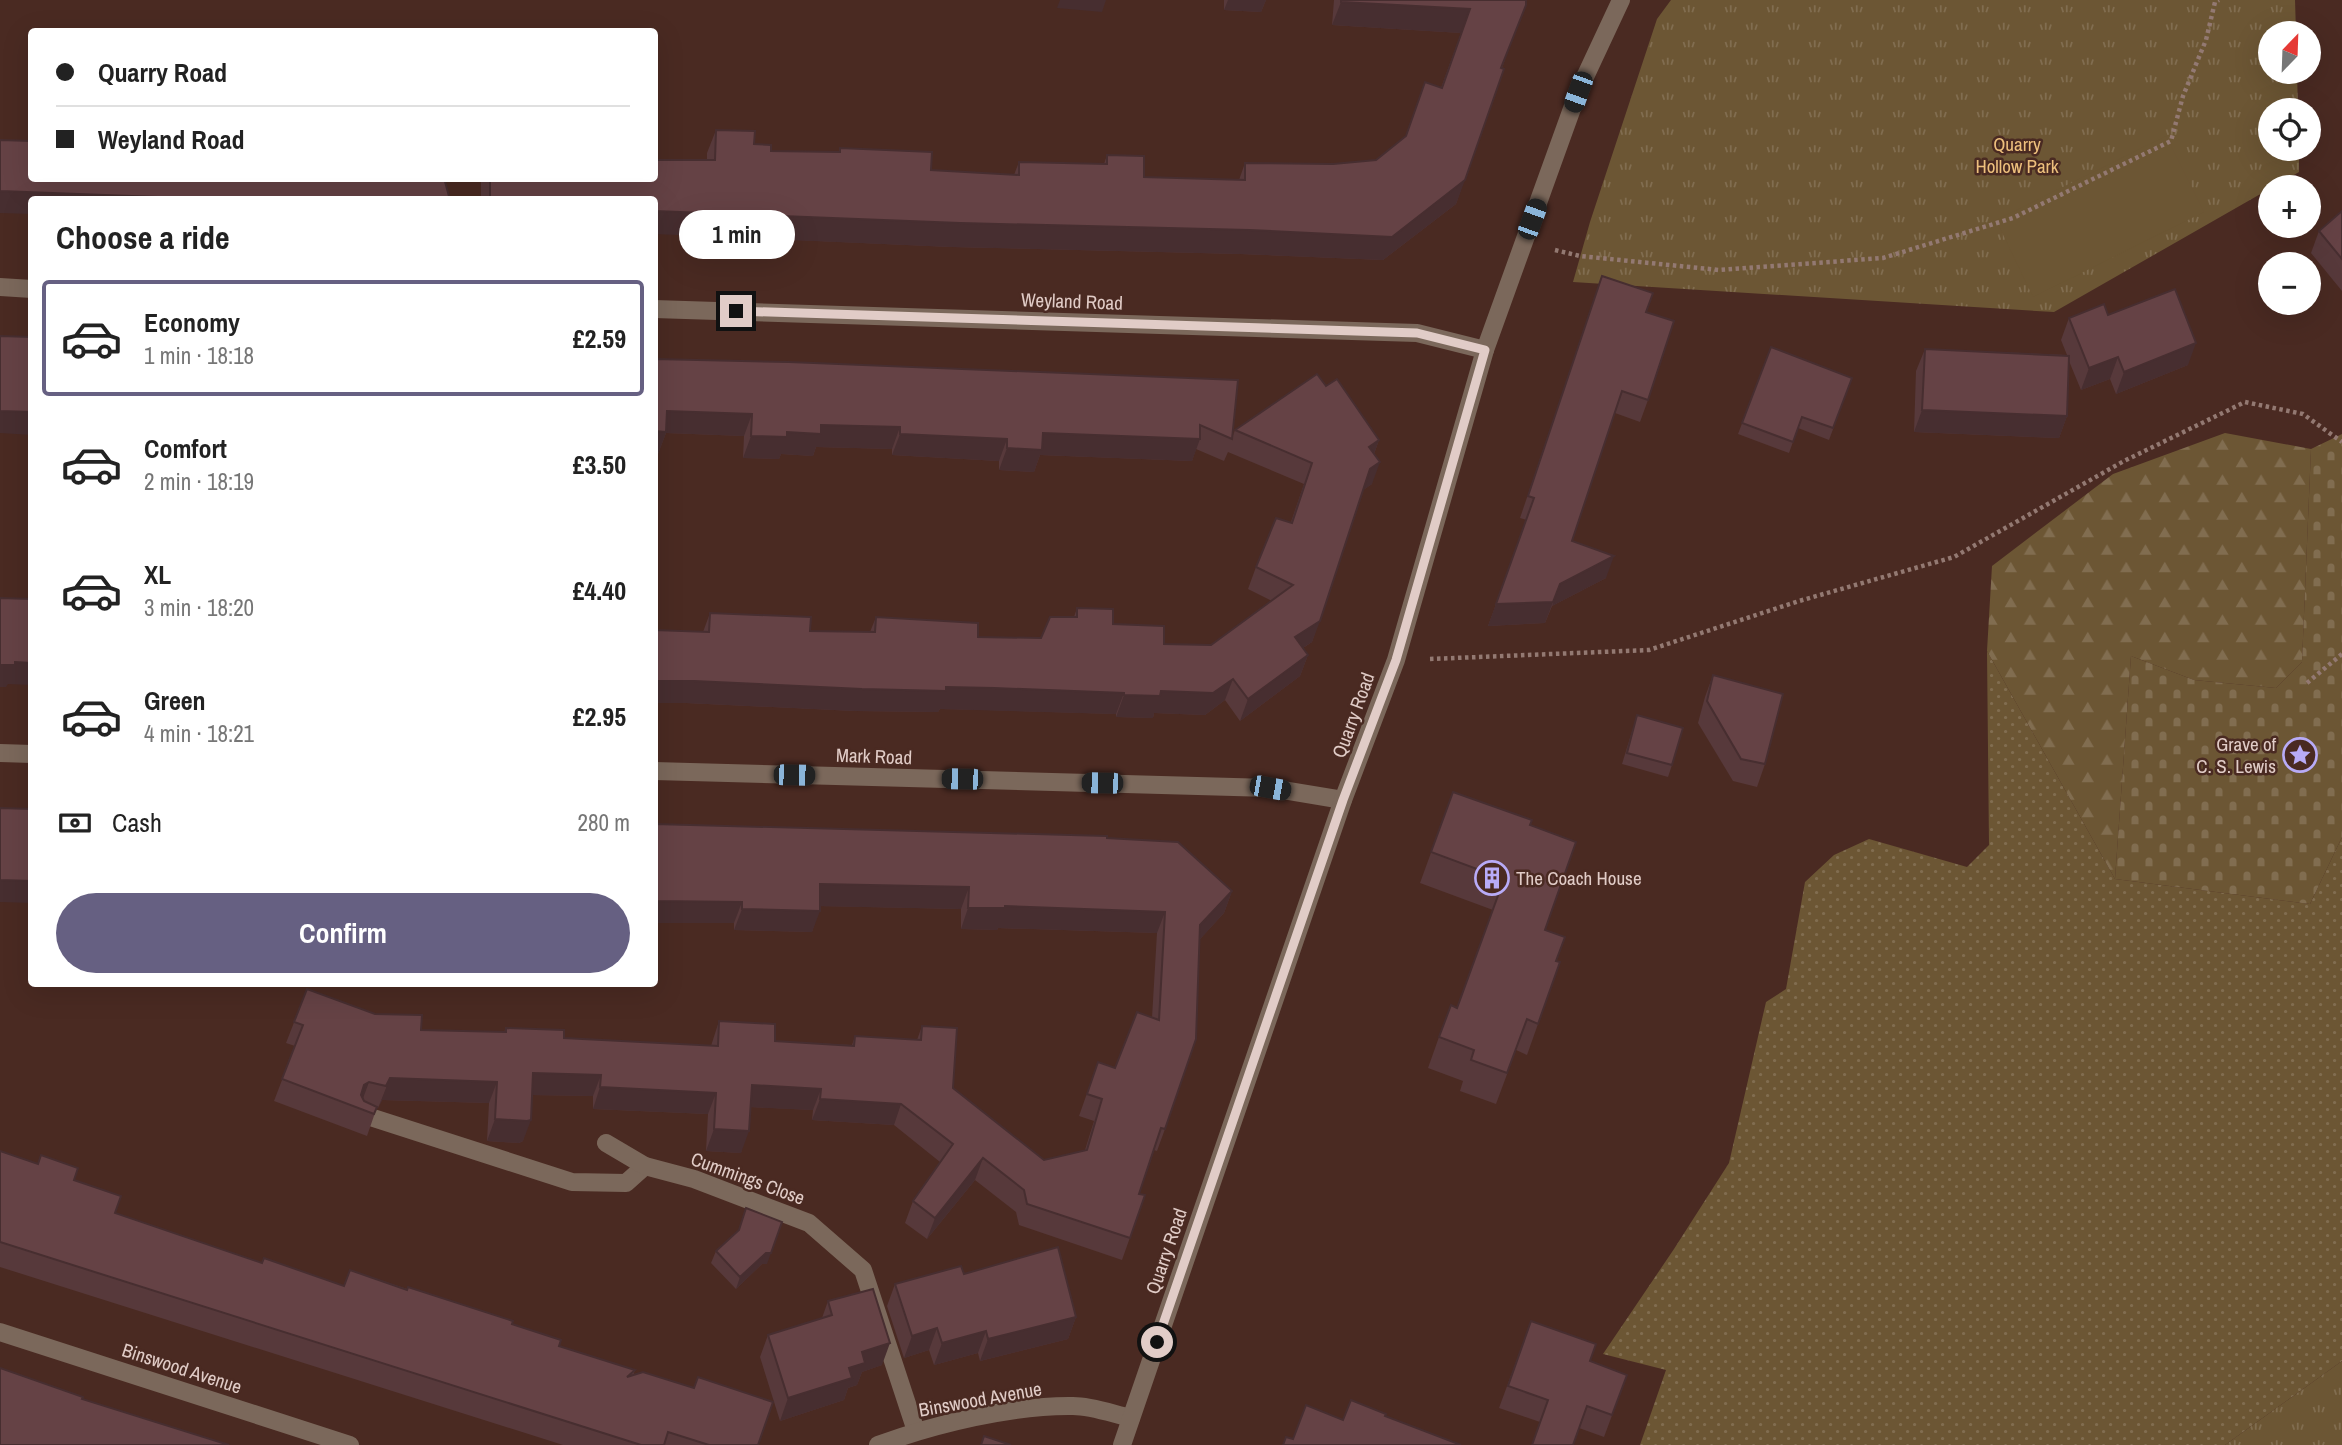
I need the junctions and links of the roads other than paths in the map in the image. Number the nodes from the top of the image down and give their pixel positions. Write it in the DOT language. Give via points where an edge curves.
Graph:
graph roads {
  1 [pos="1621,0"];
  2 [pos="0,288"];
  3 [pos="28,289"];
  4 [pos="658,309"];
  5 [pos="1485,350"];
  6 [pos="0,753"];
  7 [pos="28,754"];
  8 [pos="658,771"];
  9 [pos="1343,800"];
  10 [pos="364,1115"];
  11 [pos="606,1143"];
  12 [pos="645,1166"];
  13 [pos="0,1332"];
  14 [pos="1131,1418"];
  15 [pos="916,1431"];
  16 [pos="350,1445"];
  17 [pos="878,1445"];
  18 [pos="1122,1445"];
  1 -- 5 [label="street, Quarry Road" via="1578,92"];
  2 -- 3 [label="street"];
  4 -- 5 [label="street, Weyland Road" via="1417,333"];
  5 -- 9 [label="street, Quarry Road" via="1396,660"];
  6 -- 7 [label="street"];
  8 -- 9 [label="street, Mark Road" via="1270,788"];
  9 -- 14 [label="street, Quarry Road"];
  10 -- 12 [label="street" via="572,1182 625,1183"];
  11 -- 12 [label="street, Cummings Close"];
  12 -- 15 [label="street, Cummings Close" via="694,1179 809,1223 863,1270"];
  13 -- 16 [label="street, Binswood Avenue"];
  14 -- 15 [label="street, Binswood Avenue" via="1076,1406 1026,1408"];
  14 -- 18 [label="street, Quarry Road"];
  15 -- 17 [label="street, Binswood Avenue"];
}
